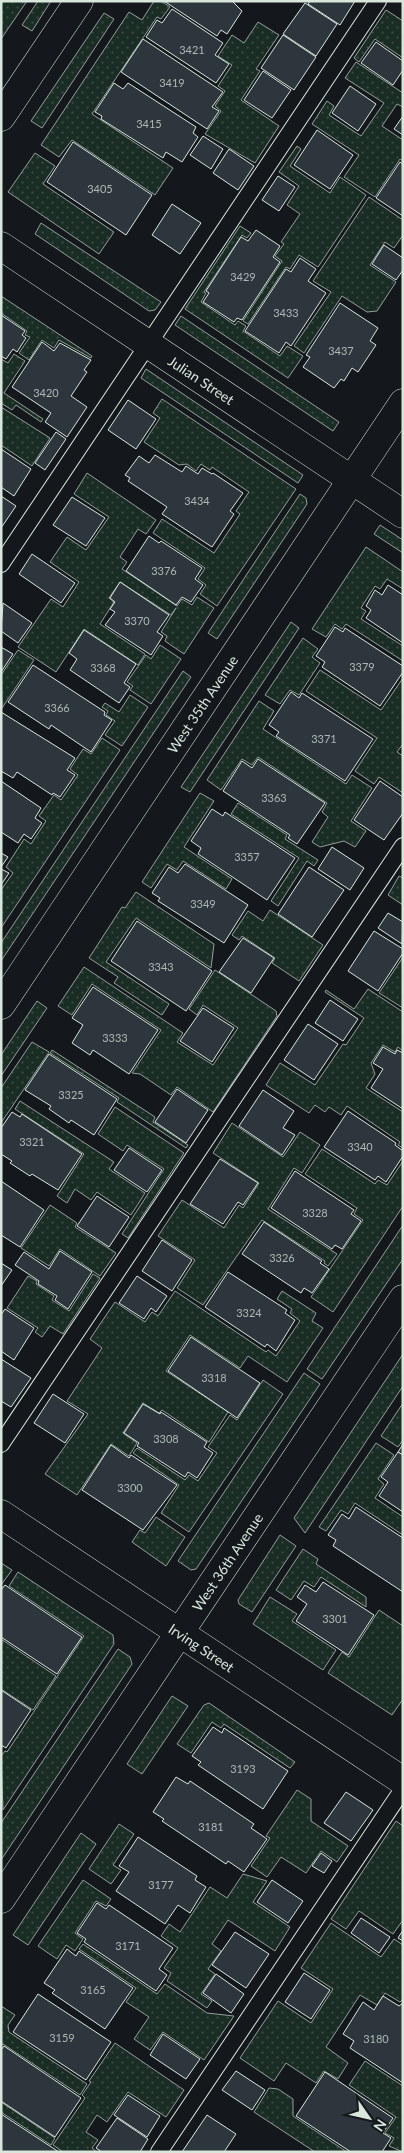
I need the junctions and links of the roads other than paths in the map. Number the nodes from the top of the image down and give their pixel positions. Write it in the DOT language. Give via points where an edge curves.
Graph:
graph roads {
  1 [pos="79,1"];
  2 [pos="378,1"];
  3 [pos="1,117"];
  4 [pos="1,246"];
  5 [pos="149,344"];
  6 [pos="403,403"];
  7 [pos="352,480"];
  8 [pos="403,514"];
  9 [pos="1,564"];
  10 [pos="403,846"];
  11 [pos="1,1005"];
  12 [pos="403,1299"];
  13 [pos="1,1444"];
  14 [pos="1,1514"];
  15 [pos="180,1632"];
  16 [pos="403,1780"];
  17 [pos="403,1789"];
  18 [pos="1,1899"];
  19 [pos="159,2152"];
  1 -- 3 [label="street"];
  2 -- 5 [label="lane"];
  4 -- 5 [label="street, Julian Street"];
  5 -- 7 [label="street, Julian Street"];
  5 -- 9 [label="lane"];
  6 -- 7 [label="street, West 35th Avenue"];
  7 -- 8 [label="street, Julian Street"];
  7 -- 11 [label="street, West 35th Avenue"];
  10 -- 13 [label="lane"];
  12 -- 15 [label="street, West 36th Avenue"];
  14 -- 15 [label="street, Irving Street"];
  15 -- 16 [label="street, Irving Street"];
  15 -- 18 [label="street, West 36th Avenue"];
  17 -- 19 [label="lane"];
}
